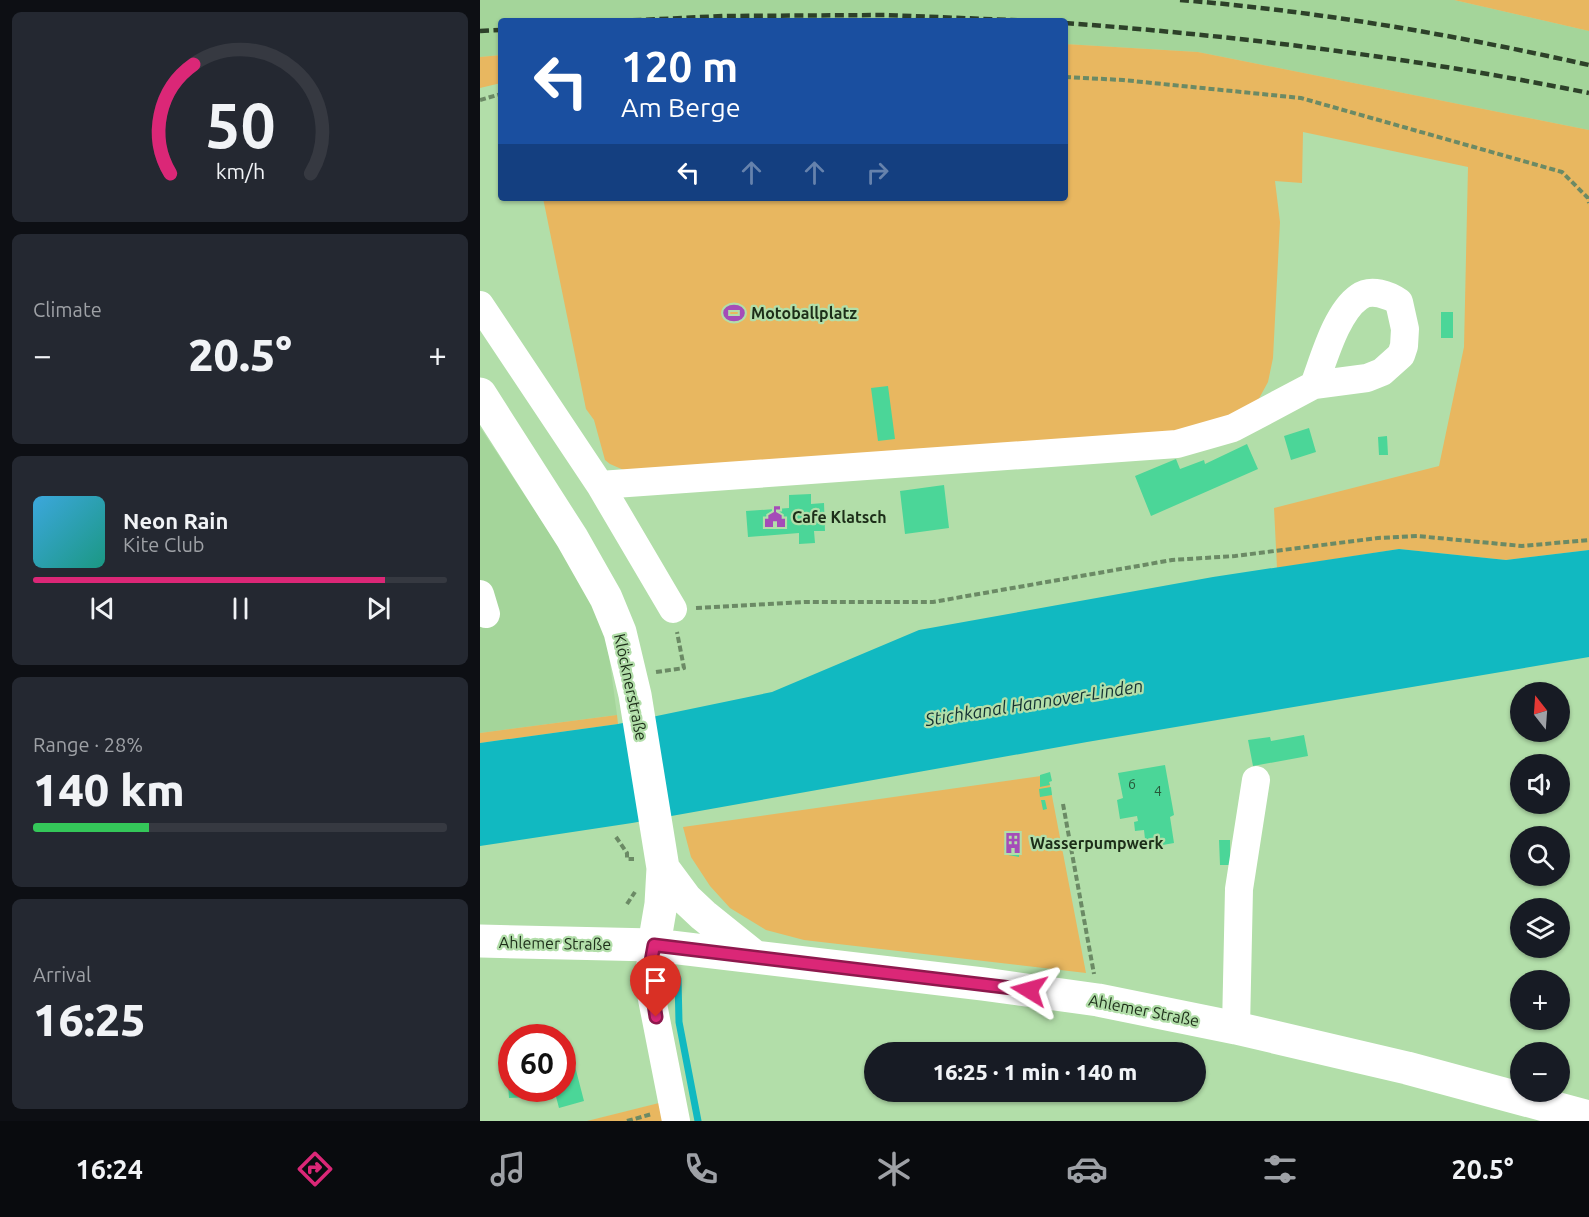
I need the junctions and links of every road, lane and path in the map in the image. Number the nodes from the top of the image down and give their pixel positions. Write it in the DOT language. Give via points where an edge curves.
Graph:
graph roads {
  1 [pos="1068,77"];
  2 [pos="498,95"];
  3 [pos="480,100"];
  4 [pos="1589,202"];
  5 [pos="480,305"];
  6 [pos="1314,385"];
  7 [pos="480,394"];
  8 [pos="600,484"];
  9 [pos="1589,540"];
  10 [pos="673,609"];
  11 [pos="641,684"];
  12 [pos="1256,780"];
  13 [pos="1063,804"];
  14 [pos="616,837"];
  15 [pos="627,859"];
  16 [pos="663,868"];
  17 [pos="480,941"];
  18 [pos="654,945"];
  19 [pos="755,957"];
  20 [pos="1098,1000"];
  21 [pos="1236,1028"];
  22 [pos="1589,1117"];
  23 [pos="676,1121"];
  1 -- 4 [label="path" via="1301,98 1562,172"];
  2 -- 3 [label="path"];
  5 -- 8 [label="street"];
  6 -- 8 [label="street" via="1233,428 1177,444"];
  7 -- 11 [label="main road, Klöcknerstraße" via="606,598"];
  8 -- 10 [label="street"];
  9 -- 10 [label="path" via="1522,546 1417,537 1378,538 1172,560 933,602 806,602"];
  10 -- 11 [label="path" via="684,668"];
  11 -- 16 [label="main road, Klöcknerstraße"];
  12 -- 21 [label="street" via="1239,889"];
  13 -- 20 [label="path"];
  14 -- 15 [label="path"];
  16 -- 18 [label="main road, Klöcknerstraße"];
  16 -- 19 [label="main road" via="686,899"];
  17 -- 18 [label="main road, Ahlemer Straße"];
  18 -- 19 [label="main road, Ahlemer Straße"];
  18 -- 23 [label="street" via="649,972 651,994"];
  19 -- 20 [label="main road, Ahlemer Straße"];
  20 -- 21 [label="main road, Ahlemer Straße"];
  21 -- 22 [label="main road, Ahlemer Straße" via="1407,1068"];
}
